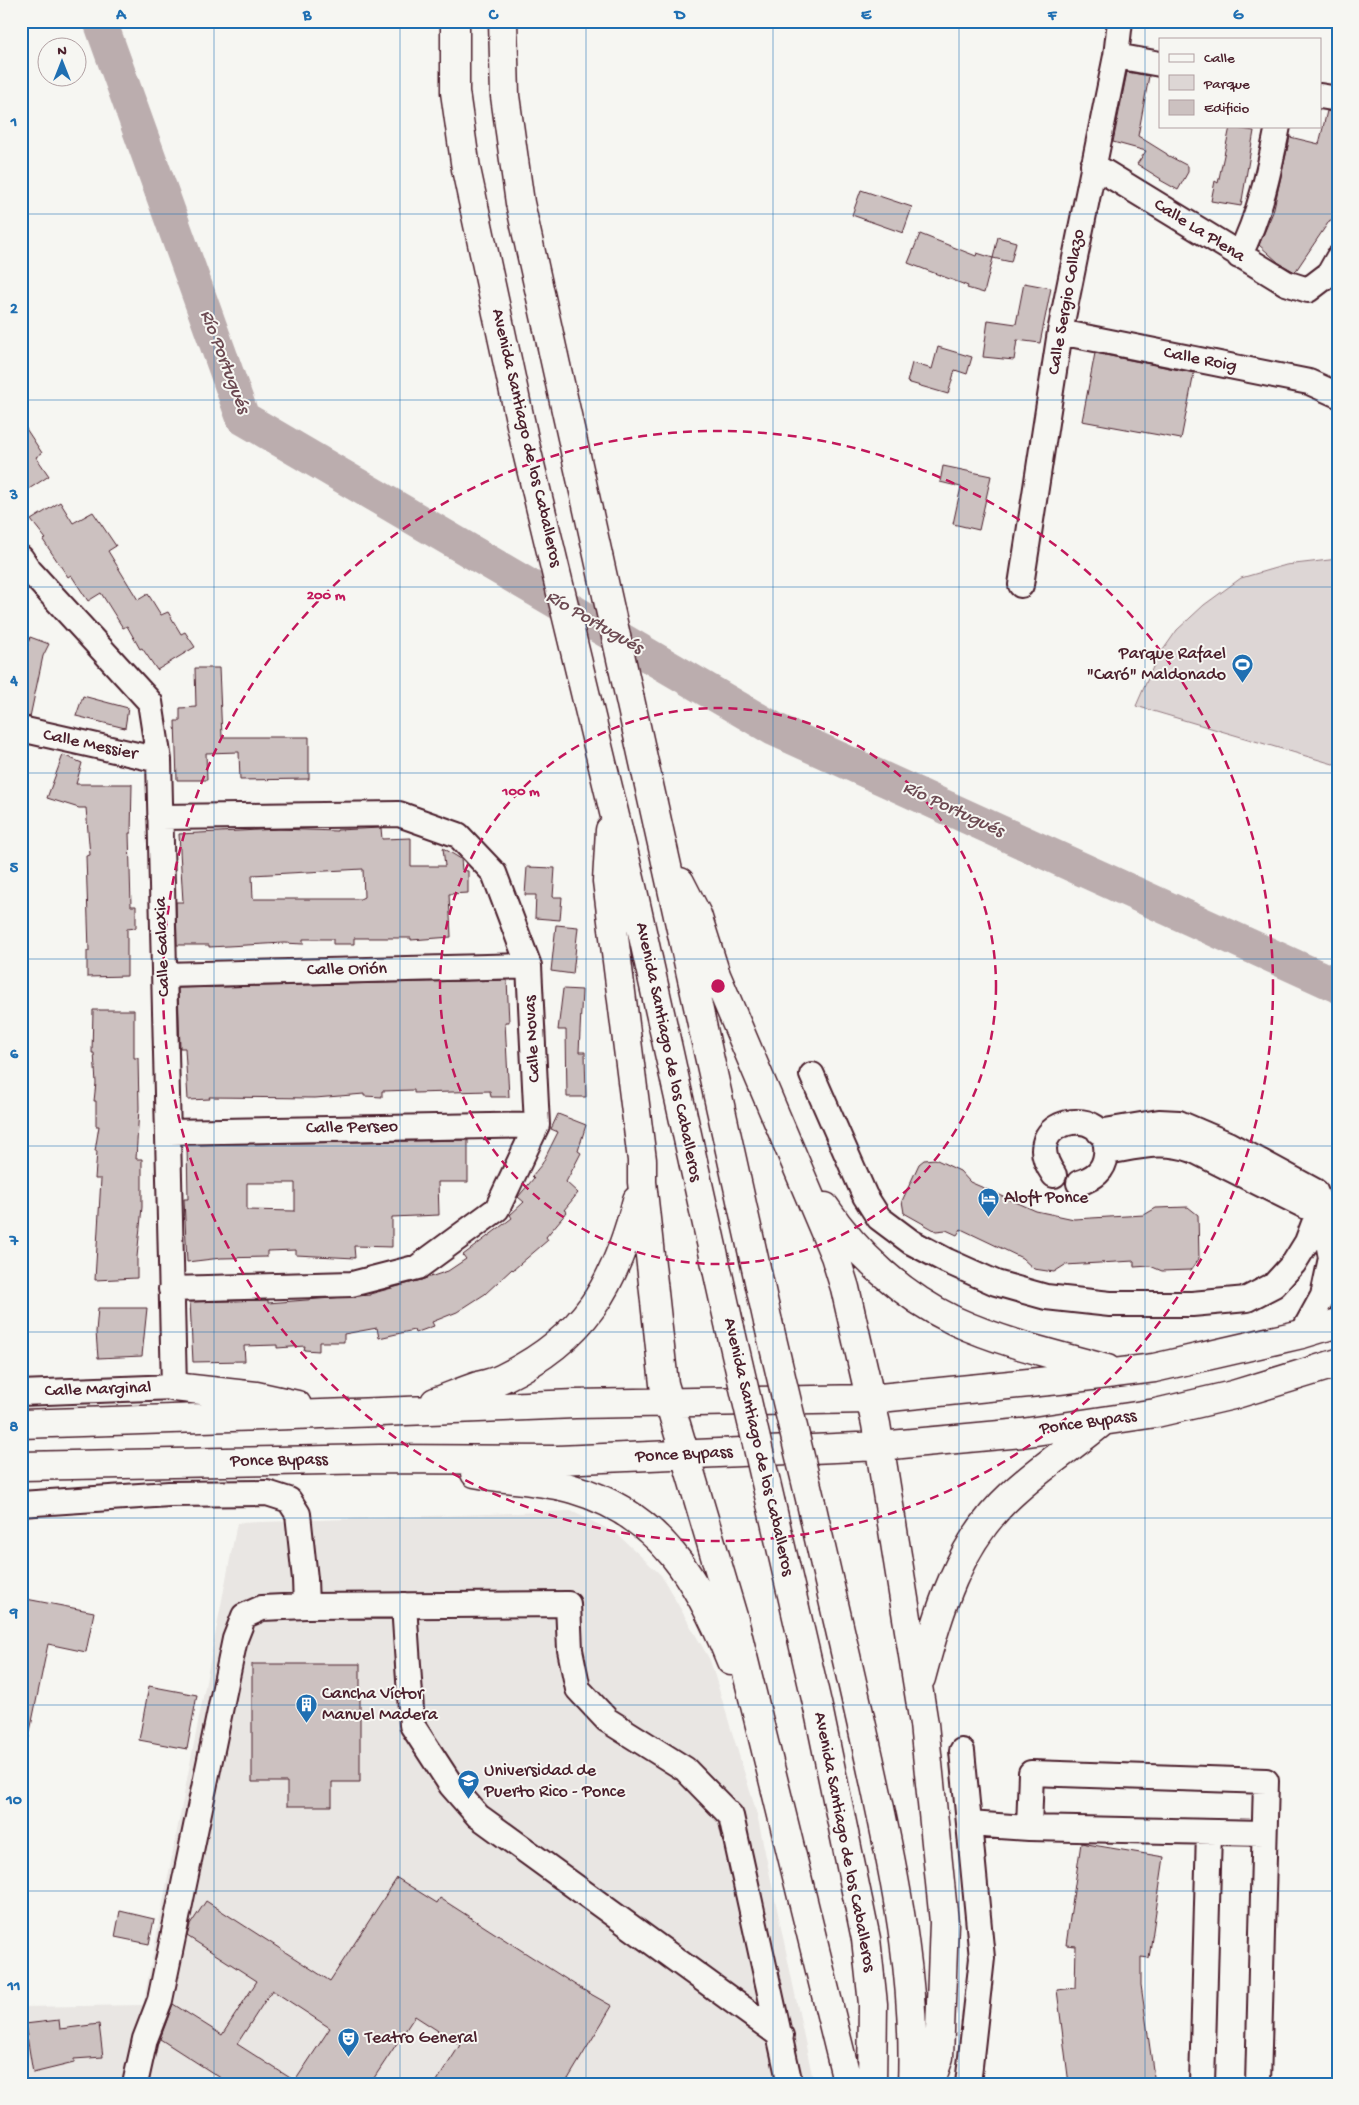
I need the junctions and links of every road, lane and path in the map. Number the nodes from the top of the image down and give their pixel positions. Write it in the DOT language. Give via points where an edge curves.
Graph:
graph roads {
  1 [pos="455,21"];
  2 [pos="1120,21"];
  3 [pos="504,22"];
  4 [pos="1116,56"];
  5 [pos="1159,64"];
  6 [pos="1322,96"];
  7 [pos="1338,99"];
  8 [pos="1278,128"];
  9 [pos="1093,165"];
  10 [pos="1238,256"];
  11 [pos="1338,258"];
  12 [pos="1060,332"];
  13 [pos="1338,395"];
  14 [pos="21,558"];
  15 [pos="1021,585"];
  16 [pos="21,729"];
  17 [pos="159,760"];
  18 [pos="612,801"];
  19 [pos="160,817"];
  20 [pos="686,910"];
  21 [pos="529,966"];
  22 [pos="164,975"];
  23 [pos="812,1075"];
  24 [pos="537,1124"];
  25 [pos="168,1132"];
  26 [pos="1103,1142"];
  27 [pos="798,1166"];
  28 [pos="1054,1175"];
  29 [pos="642,1182"];
  30 [pos="1080,1183"];
  31 [pos="1321,1205"];
  32 [pos="1338,1222"];
  33 [pos="171,1289"];
  34 [pos="1338,1323"];
  35 [pos="1302,1334"];
  36 [pos="1338,1363"];
  37 [pos="1117,1372"];
  38 [pos="174,1387"];
  39 [pos="21,1393"];
  40 [pos="870,1399"];
  41 [pos="669,1402"];
  42 [pos="408,1411"];
  43 [pos="322,1414"];
  44 [pos="1101,1422"];
  45 [pos="21,1424"];
  46 [pos="880,1446"];
  47 [pos="685,1455"];
  48 [pos="403,1460"];
  49 [pos="21,1466"];
  50 [pos="21,1504"];
  51 [pos="404,1605"];
  52 [pos="306,1606"];
  53 [pos="918,1687"];
  54 [pos="762,1729"];
  55 [pos="962,1751"];
  56 [pos="969,1824"];
  57 [pos="1029,1828"];
  58 [pos="1209,1832"];
  59 [pos="1264,1833"];
  60 [pos="781,2036"];
  61 [pos="135,2084"];
  62 [pos="790,2084"];
  63 [pos="845,2084"];
  64 [pos="872,2084"];
  65 [pos="912,2084"];
  66 [pos="930,2084"];
  67 [pos="968,2084"];
  68 [pos="1202,2084"];
  69 [pos="1258,2084"];
  1 -- 18 [label="highway, Avenida Santiago de los Caballeros" via="455,92 464,160 526,448"];
  2 -- 4 [label="street, Calle Sergio Collazo"];
  3 -- 20 [label="highway" via="505,96 520,203 666,857"];
  4 -- 5 [label="street"];
  4 -- 9 [label="street, Calle Sergio Collazo"];
  6 -- 7 [label="street"];
  8 -- 10 [label="street" via="1266,187"];
  9 -- 10 [label="street, Calle La Plena"];
  9 -- 12 [label="street, Calle Sergio Collazo"];
  10 -- 11 [label="street, Calle La Plena" via="1286,283 1308,290 1329,274"];
  12 -- 13 [label="street, Calle Roig" via="1309,382"];
  12 -- 15 [label="street, Calle Sergio Collazo"];
  14 -- 17 [label="street, Calle Galaxia" via="150,702"];
  16 -- 17 [label="street, Calle Messier"];
  17 -- 19 [label="street, Calle Galaxia"];
  18 -- 29 [label="highway" via="607,882 642,1160"];
  18 -- 64 [label="highway, Avenida Santiago de los Caballeros, bridge" via="817,1703 866,1939 873,2004"];
  19 -- 21 [label="street, Calle Novas" via="399,814 458,835 494,872"];
  19 -- 22 [label="street, Calle Galaxia"];
  20 -- 27 [label="highway"];
  20 -- 65 [label="highway, bridge" via="768,1322 868,1750 901,1915 910,1999"];
  21 -- 22 [label="street, Calle Orión"];
  21 -- 24 [label="street, Calle Novas"];
  22 -- 25 [label="street, Calle Galaxia"];
  23 -- 31 [label="street" via="879,1218 911,1242 947,1261 996,1283 1046,1298 1110,1304 1192,1304 1247,1299 1274,1285 1294,1263 1307,1242"];
  24 -- 25 [label="street, Calle Perseo"];
  24 -- 33 [label="street, Calle Novas" via="497,1209 418,1267 352,1284"];
  25 -- 33 [label="street, Calle Galaxia"];
  26 -- 28 [label="street" via="1083,1121 1063,1123 1055,1128 1044,1145 1046,1164"];
  26 -- 30 [label="street" via="1105,1162 1100,1172"];
  26 -- 31 [label="street" via="1159,1122 1178,1123 1228,1144 1315,1192"];
  27 -- 37 [label="highway" via="829,1214 853,1243 883,1273 916,1298 954,1320 1006,1340"];
  27 -- 40 [label="highway" via="843,1280"];
  29 -- 41 [label="highway" via="664,1384"];
  29 -- 42 [label="highway" via="628,1236 609,1282 568,1336 502,1379"];
  31 -- 32 [label="street"];
  31 -- 35 [label="street" via="1331,1258 1323,1296"];
  33 -- 38 [label="street, Calle Galaxia"];
  34 -- 35 [label="highway"];
  35 -- 37 [label="highway" via="1154,1368"];
  36 -- 44 [label="highway, Ponce Bypass" via="1233,1395"];
  37 -- 40 [label="highway"];
  38 -- 39 [label="street, Calle Marginal"];
  38 -- 43 [label="highway" via="256,1396 299,1405"];
  40 -- 41 [label="highway"];
  40 -- 46 [label="highway"];
  41 -- 42 [label="highway"];
  41 -- 47 [label="highway"];
  42 -- 43 [label="highway"];
  43 -- 45 [label="highway"];
  44 -- 46 [label="highway, Ponce Bypass"];
  44 -- 53 [label="highway" via="1012,1494 988,1519 963,1559 943,1603"];
  46 -- 47 [label="highway, Ponce Bypass"];
  46 -- 53 [label="highway"];
  47 -- 48 [label="highway, Ponce Bypass" via="558,1460"];
  47 -- 54 [label="highway" via="734,1620"];
  48 -- 49 [label="highway, Ponce Bypass"];
  48 -- 54 [label="highway" via="574,1489 641,1522 684,1566 700,1593 746,1700"];
  50 -- 52 [label="street" via="169,1494 268,1493 289,1500 298,1514"];
  51 -- 52 [label="street"];
  51 -- 60 [label="street" via="412,1725 451,1785 478,1816"];
  51 -- 60 [label="street" via="568,1604 570,1650 578,1689 607,1720 685,1769 731,1816"];
  52 -- 61 [label="street" via="262,1608 244,1616 234,1639 160,2000 144,2039"];
  53 -- 66 [label="highway" via="944,1922 939,2057"];
  54 -- 63 [label="highway" via="845,2072"];
  55 -- 56 [label="street"];
  56 -- 57 [label="street"];
  56 -- 67 [label="street" via="982,1958"];
  57 -- 58 [label="street"];
  57 -- 59 [label="street" via="1031,1772 1266,1781"];
  58 -- 59 [label="street"];
  58 -- 68 [label="street"];
  59 -- 69 [label="street"];
  60 -- 62 [label="street"];
}
